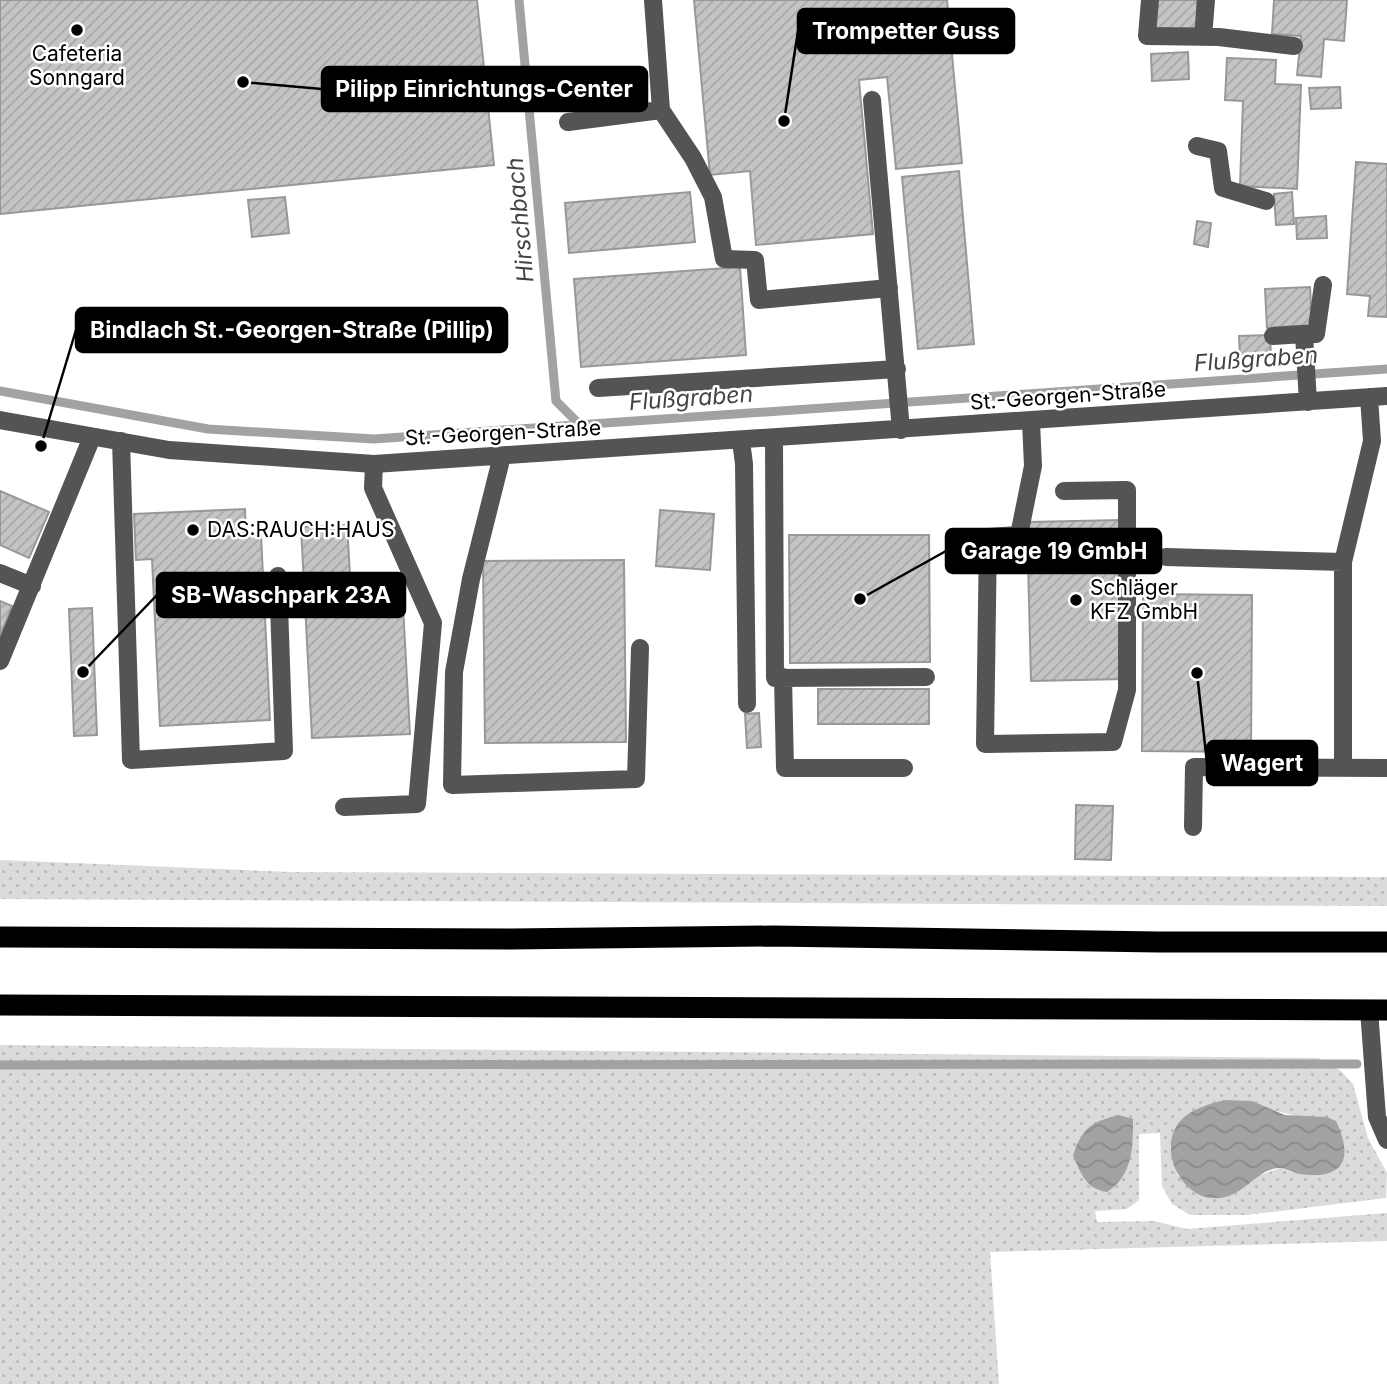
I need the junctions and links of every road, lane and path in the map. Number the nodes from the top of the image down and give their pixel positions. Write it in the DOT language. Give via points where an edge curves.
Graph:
graph roads {
  1 [pos="653,0"];
  2 [pos="1150,0"];
  3 [pos="1206,0"];
  4 [pos="1203,37"];
  5 [pos="1294,47"];
  6 [pos="872,100"];
  7 [pos="662,110"];
  8 [pos="568,122"];
  9 [pos="1196,146"];
  10 [pos="1266,201"];
  11 [pos="1323,285"];
  12 [pos="890,288"];
  13 [pos="1304,334"];
  14 [pos="1273,336"];
  15 [pos="897,369"];
  16 [pos="598,388"];
  17 [pos="1378,396"];
  18 [pos="1308,402"];
  19 [pos="0,420"];
  20 [pos="901,422"];
  21 [pos="1031,422"];
  22 [pos="92,437"];
  23 [pos="775,439"];
  24 [pos="741,441"];
  25 [pos="121,442"];
  26 [pos="502,456"];
  27 [pos="374,464"];
  28 [pos="1064,491"];
  29 [pos="1166,557"];
  30 [pos="1343,562"];
  31 [pos="0,573"];
  32 [pos="278,576"];
  33 [pos="32,586"];
  34 [pos="640,648"];
  35 [pos="0,661"];
  36 [pos="783,677"];
  37 [pos="926,677"];
  38 [pos="747,704"];
  39 [pos="904,768"];
  40 [pos="1343,768"];
  41 [pos="1387,768"];
  42 [pos="344,807"];
  43 [pos="1193,827"];
  44 [pos="0,937"];
  45 [pos="1387,942"];
  46 [pos="0,1005"];
  47 [pos="1378,1010"];
  48 [pos="1387,1140"];
  1 -- 7 [label="street"];
  2 -- 4 [label="street" via="1147,36"];
  3 -- 4 [label="street"];
  4 -- 5 [label="street"];
  6 -- 12 [label="street"];
  7 -- 8 [label="street"];
  7 -- 12 [label="street" via="713,197 724,259 755,260 760,300"];
  9 -- 10 [label="street" via="1219,151 1223,188"];
  11 -- 13 [label="street" via="1316,334"];
  12 -- 15 [label="street"];
  13 -- 14 [label="street"];
  13 -- 18 [label="street"];
  15 -- 16 [label="street"];
  15 -- 20 [label="street"];
  17 -- 18 [label="street, St.-Georgen-Straße"];
  17 -- 30 [label="street"];
  18 -- 21 [label="street, St.-Georgen-Straße"];
  19 -- 22 [label="street, St.-Georgen-Straße"];
  20 -- 21 [label="street, St.-Georgen-Straße"];
  20 -- 23 [label="street, St.-Georgen-Straße"];
  21 -- 28 [label="street" via="1033,466 1019,535 988,537 985,744 1113,742 1127,690 1127,489"];
  22 -- 25 [label="street, St.-Georgen-Straße"];
  22 -- 33 [label="street"];
  23 -- 24 [label="street, St.-Georgen-Straße"];
  23 -- 36 [label="street" via="775,677"];
  24 -- 26 [label="street, St.-Georgen-Straße"];
  24 -- 38 [label="street"];
  25 -- 27 [label="street, St.-Georgen-Straße" via="210,454"];
  25 -- 32 [label="street" via="131,760 284,751"];
  26 -- 27 [label="street, St.-Georgen-Straße"];
  26 -- 34 [label="street" via="471,579 454,672 452,785 636,779"];
  27 -- 42 [label="street" via="373,488 433,623 431,650 417,804"];
  29 -- 30 [label="street"];
  30 -- 40 [label="street"];
  31 -- 33 [label="street"];
  33 -- 35 [label="street"];
  36 -- 37 [label="street"];
  36 -- 39 [label="street" via="785,768"];
  40 -- 41 [label="street"];
  40 -- 43 [label="street" via="1194,767"];
  44 -- 45 [label="highway" via="774,936"];
  46 -- 47 [label="highway"];
  47 -- 48 [label="street" via="1377,1117"];
}
